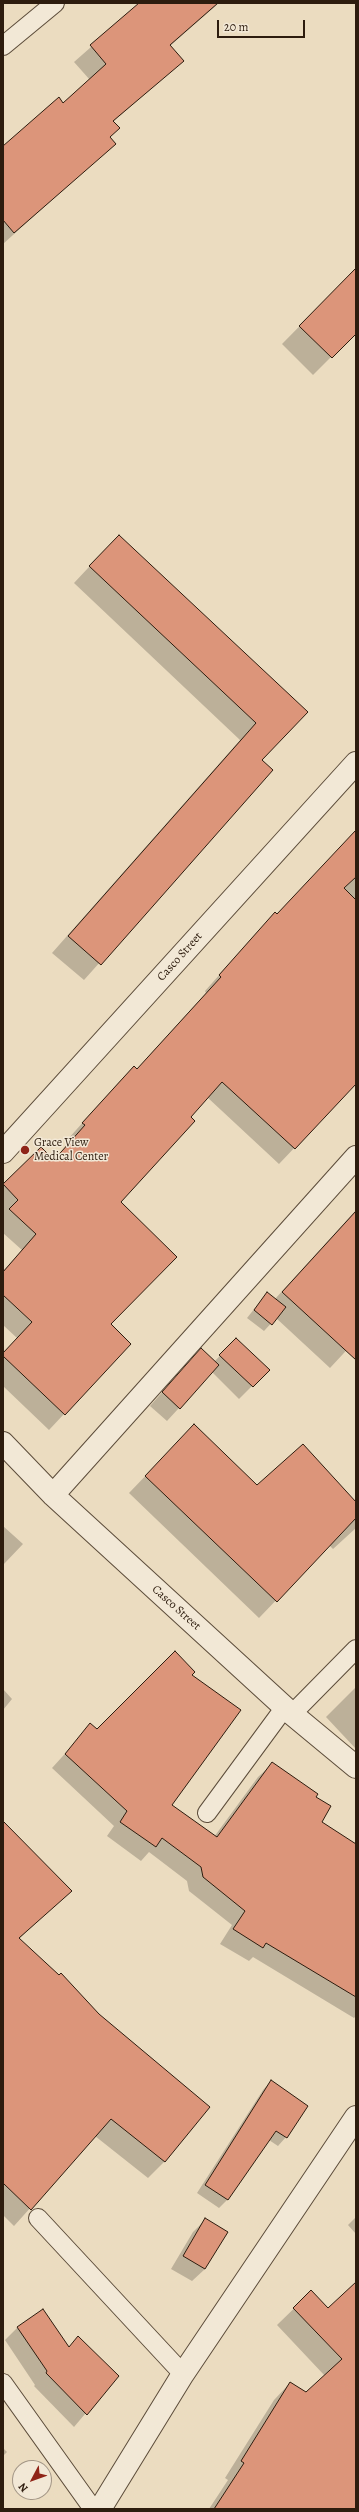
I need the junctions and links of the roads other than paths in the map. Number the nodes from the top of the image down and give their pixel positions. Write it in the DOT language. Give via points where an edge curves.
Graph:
graph roads {
  1 [pos="54,3"];
  2 [pos="3,46"];
  3 [pos="356,763"];
  4 [pos="3,1152"];
  5 [pos="356,1157"];
  6 [pos="3,1443"];
  7 [pos="52,1495"];
  8 [pos="356,1649"];
  9 [pos="289,1711"];
  10 [pos="356,1767"];
  11 [pos="207,1813"];
  12 [pos="356,2117"];
  13 [pos="38,2218"];
  14 [pos="183,2374"];
  15 [pos="3,2383"];
  16 [pos="93,2509"];
  17 [pos="100,2509"];
  1 -- 2 [label="lane"];
  3 -- 4 [label="street, Casco Street"];
  5 -- 7 [label="street"];
  6 -- 7 [label="street, Casco Street"];
  7 -- 9 [label="street, Casco Street"];
  8 -- 9 [label="lane"];
  9 -- 10 [label="street, Casco Street"];
  9 -- 11 [label="lane"];
  12 -- 14 [label="street"];
  13 -- 14 [label="lane"];
  14 -- 17 [label="street"];
  15 -- 16 [label="lane"];
}
